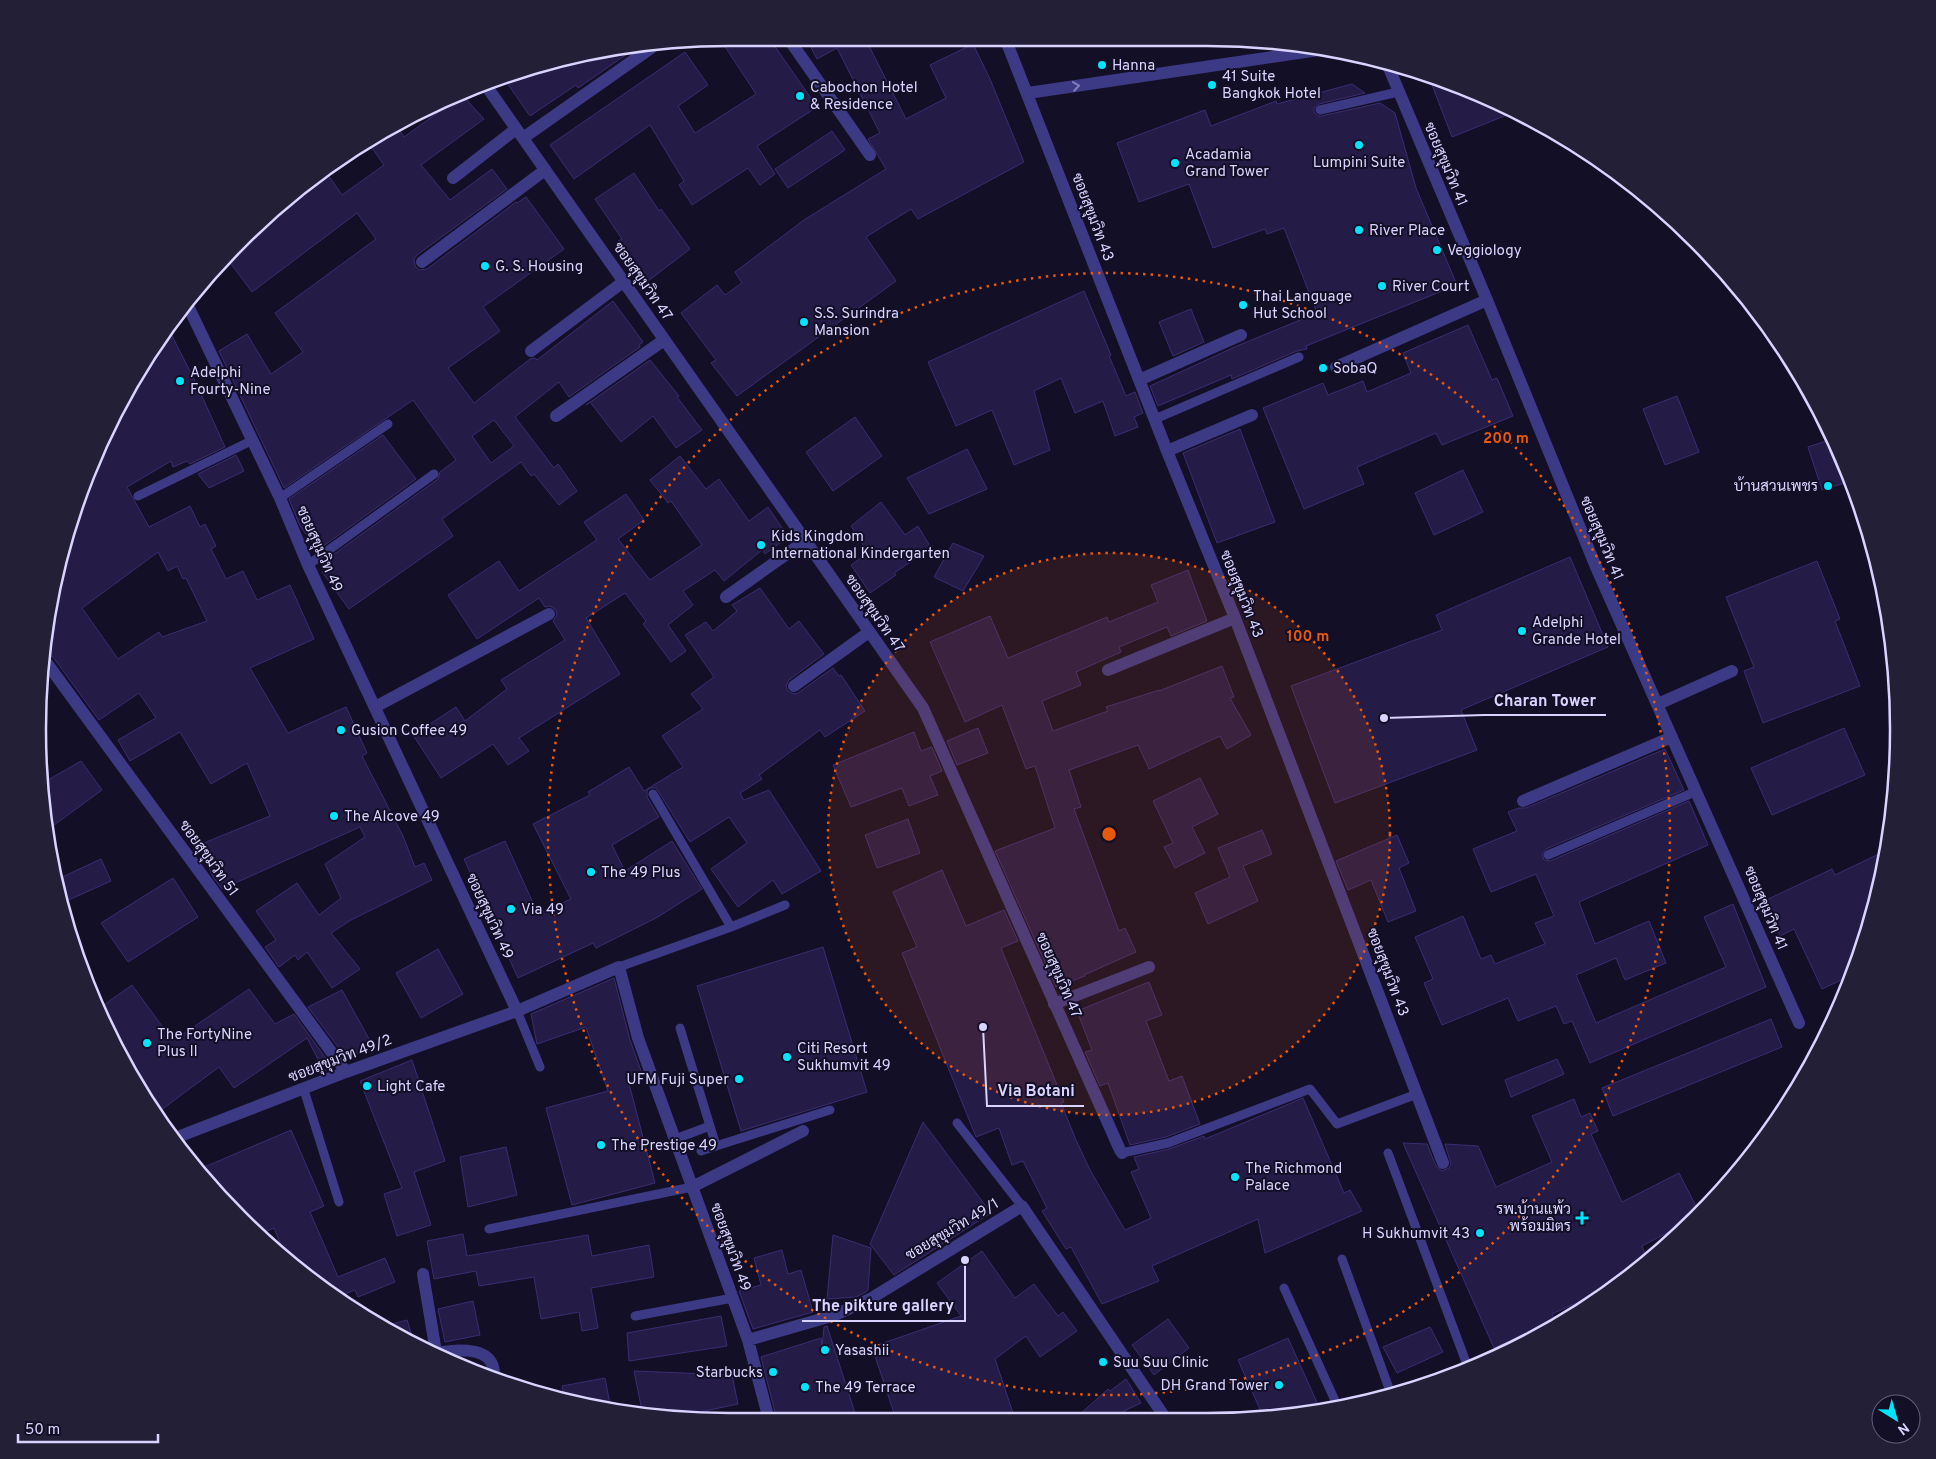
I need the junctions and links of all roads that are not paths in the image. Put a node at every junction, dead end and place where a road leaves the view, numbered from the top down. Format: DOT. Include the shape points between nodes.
graph roads {
  1 [pos="794,46"];
  2 [pos="1008,46"];
  3 [pos="646,51"];
  4 [pos="1301,53"];
  5 [pos="1390,72"];
  6 [pos="489,90"];
  7 [pos="1398,92"];
  8 [pos="1028,93"];
  9 [pos="1320,110"];
  10 [pos="520,134"];
  11 [pos="870,155"];
  12 [pos="545,170"];
  13 [pos="453,178"];
  14 [pos="422,262"];
  15 [pos="623,282"];
  16 [pos="1487,300"];
  17 [pos="190,310"];
  18 [pos="1241,335"];
  19 [pos="664,340"];
  20 [pos="531,351"];
  21 [pos="1299,357"];
  22 [pos="1336,368"];
  23 [pos="1139,380"];
  24 [pos="1252,415"];
  25 [pos="556,416"];
  26 [pos="1155,419"];
  27 [pos="388,424"];
  28 [pos="252,440"];
  29 [pos="1167,451"];
  30 [pos="434,474"];
  31 [pos="138,496"];
  32 [pos="280,498"];
  33 [pos="805,541"];
  34 [pos="308,565"];
  35 [pos="726,598"];
  36 [pos="549,614"];
  37 [pos="1234,618"];
  38 [pos="869,632"];
  39 [pos="1108,670"];
  40 [pos="1732,670"];
  41 [pos="50,677"];
  42 [pos="794,686"];
  43 [pos="1658,704"];
  44 [pos="375,708"];
  45 [pos="1672,737"];
  46 [pos="1697,791"];
  47 [pos="653,794"];
  48 [pos="1523,802"];
  49 [pos="1548,855"];
  50 [pos="786,905"];
  51 [pos="731,927"];
  52 [pos="619,967"];
  53 [pos="1149,967"];
  54 [pos="1054,1004"];
  55 [pos="517,1011"];
  56 [pos="1799,1023"];
  57 [pos="680,1028"];
  58 [pos="540,1067"];
  59 [pos="346,1072"];
  60 [pos="304,1090"];
  61 [pos="1417,1094"];
  62 [pos="830,1110"];
  63 [pos="957,1123"];
  64 [pos="710,1126"];
  65 [pos="802,1131"];
  66 [pos="180,1136"];
  67 [pos="675,1139"];
  68 [pos="716,1146"];
  69 [pos="700,1151"];
  70 [pos="1122,1153"];
  71 [pos="1388,1153"];
  72 [pos="1443,1163"];
  73 [pos="692,1188"];
  74 [pos="339,1202"];
  75 [pos="1022,1206"];
  76 [pos="489,1229"];
  77 [pos="1342,1259"];
  78 [pos="422,1274"];
  79 [pos="1284,1288"];
  80 [pos="733,1298"];
  81 [pos="635,1316"];
  82 [pos="748,1340"];
  83 [pos="435,1346"];
  84 [pos="447,1351"];
  85 [pos="1466,1362"];
  86 [pos="494,1370"];
  87 [pos="1389,1387"];
  88 [pos="1335,1401"];
  89 [pos="767,1413"];
  90 [pos="1162,1413"];
  1 -- 11 [label="street"];
  2 -- 8 [label="street, ซอยสุขุมวิท 43"];
  3 -- 10 [label="street"];
  8 -- 4 [label="street, one-way"];
  5 -- 7 [label="street, ซอยสุขุมวิท 41"];
  6 -- 10 [label="street, ซอยสุขุมวิท 47"];
  7 -- 9 [label="lane"];
  7 -- 16 [label="street, ซอยสุขุมวิท 41"];
  8 -- 23 [label="street, ซอยสุขุมวิท 43"];
  10 -- 12 [label="street, ซอยสุขุมวิท 47"];
  10 -- 13 [label="street"];
  12 -- 14 [label="street"];
  12 -- 15 [label="street, ซอยสุขุมวิท 47"];
  15 -- 19 [label="street, ซอยสุขุมวิท 47"];
  15 -- 20 [label="street"];
  16 -- 22 [label="street"];
  16 -- 43 [label="street, ซอยสุขุมวิท 41" via="1596,567"];
  17 -- 28 [label="street, ซอยสุขุมวิท 49"];
  18 -- 23 [label="street"];
  19 -- 25 [label="street"];
  19 -- 33 [label="street, ซอยสุขุมวิท 47"];
  21 -- 26 [label="lane"];
  23 -- 26 [label="street, ซอยสุขุมวิท 43"];
  24 -- 29 [label="street"];
  26 -- 29 [label="street, ซอยสุขุมวิท 43"];
  27 -- 32 [label="lane"];
  28 -- 31 [label="lane"];
  28 -- 32 [label="street, ซอยสุขุมวิท 49"];
  29 -- 37 [label="street, ซอยสุขุมวิท 43"];
  30 -- 34 [label="lane"];
  32 -- 34 [label="street, ซอยสุขุมวิท 49"];
  33 -- 35 [label="street"];
  33 -- 38 [label="street, ซอยสุขุมวิท 47"];
  34 -- 44 [label="street, ซอยสุขุมวิท 49"];
  36 -- 44 [label="street"];
  37 -- 39 [label="street"];
  37 -- 61 [label="street, ซอยสุขุมวิท 43"];
  38 -- 42 [label="street"];
  38 -- 54 [label="street, ซอยสุขุมวิท 47" via="922,708"];
  40 -- 43 [label="street"];
  41 -- 59 [label="street, ซอยสุขุมวิท 51"];
  43 -- 45 [label="street, ซอยสุขุมวิท 41"];
  44 -- 55 [label="street, ซอยสุขุมวิท 49"];
  45 -- 46 [label="street, ซอยสุขุมวิท 41"];
  45 -- 48 [label="street"];
  46 -- 49 [label="lane"];
  46 -- 56 [label="street, ซอยสุขุมวิท 41"];
  47 -- 51 [label="lane"];
  50 -- 51 [label="lane"];
  51 -- 52 [label="lane"];
  52 -- 55 [label="street"];
  52 -- 67 [label="street, ซอยสุขุมวิท 49" via="638,1038"];
  53 -- 54 [label="street"];
  54 -- 70 [label="street, ซอยสุขุมวิท 47"];
  55 -- 58 [label="lane"];
  55 -- 59 [label="street, ซอยสุขุมวิท 49/2"];
  57 -- 64 [label="lane"];
  59 -- 60 [label="street, ซอยสุขุมวิท 49/2"];
  60 -- 66 [label="street, ซอยสุขุมวิท 49/2"];
  60 -- 74 [label="lane"];
  61 -- 70 [label="lane" via="1337,1124 1310,1089 1168,1142"];
  61 -- 72 [label="street, ซอยสุขุมวิท 43"];
  62 -- 68 [label="lane"];
  63 -- 75 [label="lane"];
  64 -- 67 [label="lane"];
  64 -- 68 [label="lane"];
  65 -- 73 [label="street"];
  67 -- 73 [label="street, ซอยสุขุมวิท 49"];
  68 -- 69 [label="lane"];
  71 -- 85 [label="lane"];
  73 -- 76 [label="lane"];
  73 -- 80 [label="street, ซอยสุขุมวิท 49"];
  75 -- 82 [label="street, ซอยสุขุมวิท 49/1" via="870,1298 835,1315"];
  75 -- 90 [label="street, ซอยสุขุมวิท 49/1"];
  77 -- 87 [label="lane"];
  78 -- 83 [label="street"];
  79 -- 88 [label="lane"];
  80 -- 81 [label="lane"];
  80 -- 82 [label="street, ซอยสุขุมวิท 49"];
  82 -- 89 [label="street, ซอยสุขุมวิท 49"];
  84 -- 86 [label="street" via="484,1356 493,1364"];
}
